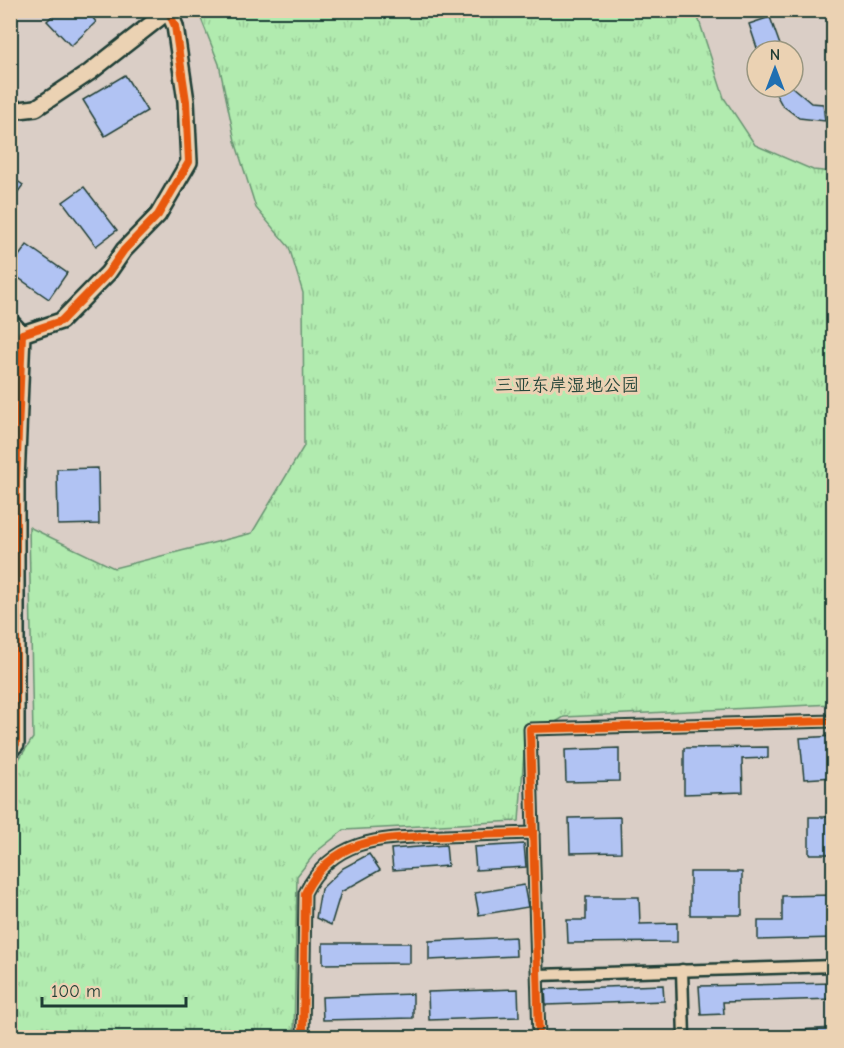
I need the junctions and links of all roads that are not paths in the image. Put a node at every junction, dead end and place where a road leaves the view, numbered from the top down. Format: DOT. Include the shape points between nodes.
graph roads {
  1 [pos="168,11"];
  2 [pos="10,111"];
  3 [pos="10,321"];
  4 [pos="22,334"];
  5 [pos="834,721"];
  6 [pos="10,750"];
  7 [pos="533,833"];
  8 [pos="834,966"];
  9 [pos="682,970"];
  10 [pos="538,975"];
  11 [pos="303,1038"];
  12 [pos="539,1038"];
  13 [pos="684,1038"];
  1 -- 2 [label="street" via="36,108"];
  1 -- 4 [label="street" via="175,26 186,101 189,162 158,215 108,273 61,321"];
  3 -- 4 [label="street"];
  4 -- 6 [label="street" via="16,481 16,744"];
  5 -- 7 [label="street" via="530,729"];
  7 -- 10 [label="street"];
  7 -- 11 [label="street" via="384,838 338,854 313,876 305,893"];
  8 -- 9 [label="street"];
  9 -- 10 [label="street"];
  9 -- 13 [label="street"];
  10 -- 12 [label="street"];
}
